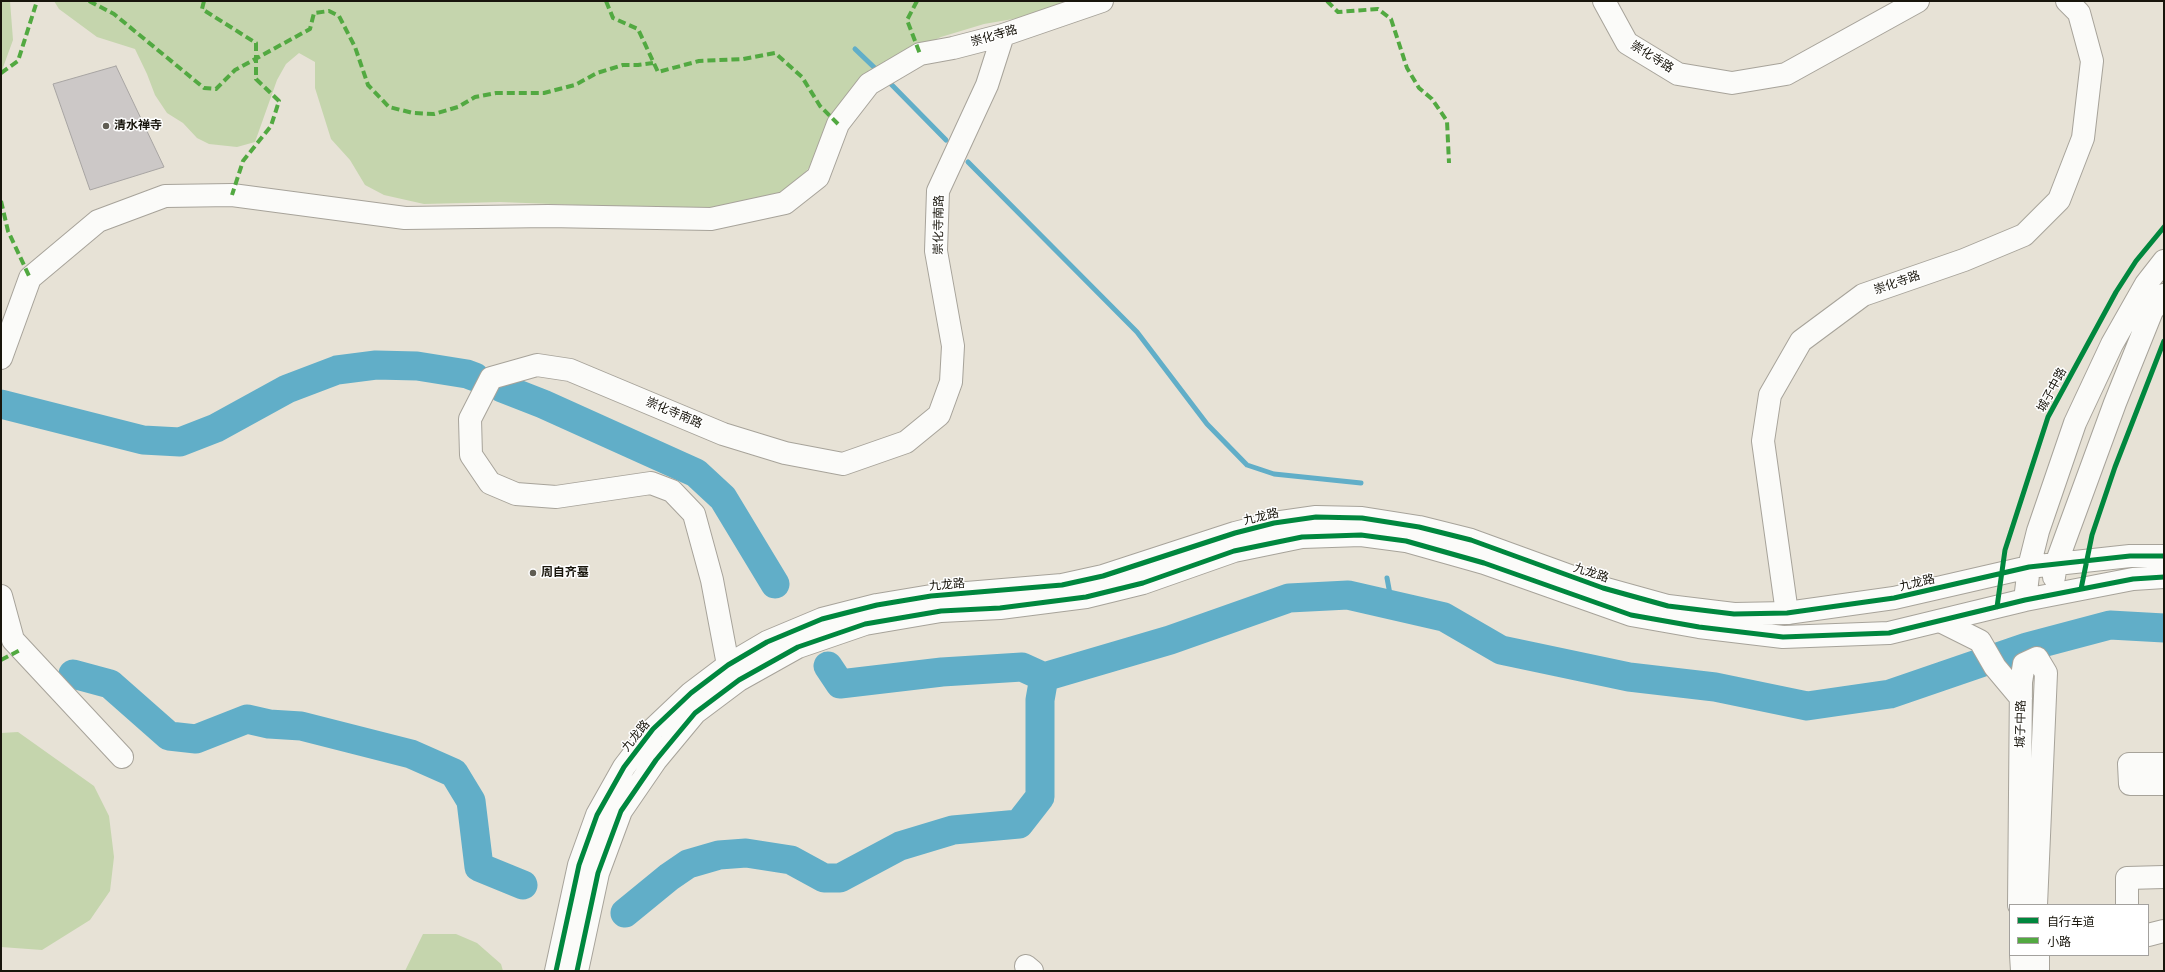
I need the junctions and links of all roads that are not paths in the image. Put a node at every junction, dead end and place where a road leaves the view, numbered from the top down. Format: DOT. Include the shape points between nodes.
graph roads {
  1 [pos="1102,1"];
  2 [pos="1604,1"];
  3 [pos="1918,1"];
  4 [pos="2067,1"];
  5 [pos="1002,34"];
  6 [pos="2164,260"];
  7 [pos="30,278"];
  8 [pos="2164,295"];
  9 [pos="1,310"];
  10 [pos="1,358"];
  11 [pos="2164,556"];
  12 [pos="2056,564"];
  13 [pos="2029,567"];
  14 [pos="2164,577"];
  15 [pos="1,596"];
  16 [pos="2050,596"];
  17 [pos="2025,600"];
  18 [pos="1787,613"];
  19 [pos="1940,621"];
  20 [pos="728,665"];
  21 [pos="2021,698"];
  22 [pos="122,757"];
  23 [pos="2164,764"];
  24 [pos="2164,784"];
  25 [pos="2164,877"];
  26 [pos="2019,904"];
  27 [pos="2036,904"];
  28 [pos="2127,904"];
  29 [pos="2164,931"];
  30 [pos="2149,935"];
  31 [pos="2021,956"];
  32 [pos="2038,956"];
  33 [pos="556,971"];
  34 [pos="577,971"];
  35 [pos="2022,971"];
  36 [pos="2038,971"];
  1 -- 5 [label="street, 崇化寺路"];
  2 -- 3 [label="street, 崇化寺路" via="1627,43 1678,74 1732,83 1786,74"];
  4 -- 18 [label="street, 崇化寺路" via="2079,14 2092,61 2083,138 2059,200 2024,235 1964,260 1863,295 1801,341 1770,395 1763,441"];
  5 -- 7 [label="street, 崇化寺路" via="920,54 869,84 838,124 818,177 785,203 711,219 548,216 405,218 232,195 164,196 98,221"];
  5 -- 20 [label="street, 崇化寺南路" via="987,85 938,191 936,251 953,346 951,382 939,415 906,442 843,464 785,453 723,434 570,370 537,365 491,378 470,418 471,455 490,483 516,494 556,497 651,483 672,491 694,514 712,580"];
  6 -- 13 [label="street" via="2146,284 2112,344 2074,423 2038,531"];
  7 -- 9 [label="street, 崇化寺路"];
  7 -- 10 [label="street"];
  8 -- 12 [label="street" via="2152,311 2115,403"];
  11 -- 12 [label="street, 九龙路" via="2130,556"];
  12 -- 13 [label="street, 九龙路"];
  12 -- 16 [label="street"];
  13 -- 17 [label="street"];
  13 -- 18 [label="street, 九龙路" via="1894,598"];
  14 -- 16 [label="street" via="2133,579"];
  15 -- 22 [label="street" via="13,640"];
  16 -- 17 [label="street"];
  17 -- 19 [label="street"];
  18 -- 20 [label="street, 九龙路" via="1734,614 1668,606 1603,588 1470,540 1419,526 1362,518 1316,517 1274,523 1235,533 1103,576 1062,585 931,596 877,605 822,619 767,642"];
  19 -- 21 [label="street" via="1980,641 1995,667"];
  19 -- 34 [label="street" via="1889,633 1783,637 1698,627 1631,615 1484,563 1406,541 1361,535 1302,537 1234,551 1143,583 1086,597 1000,608 941,611 865,624 798,648 739,680 695,713 620,811 598,873"];
  20 -- 33 [label="street, 九龙路" via="691,693 654,728 624,767 597,815 579,865"];
  21 -- 26 [label="street, 城子中路"];
  21 -- 27 [label="street, 城子中路" via="2024,664 2037,658 2046,673"];
  23 -- 24 [label="street" via="2129,764 2130,784"];
  25 -- 28 [label="street" via="2126,878"];
  29 -- 30 [label="street"];
  31 -- 35 [label="street"];
  32 -- 36 [label="street"];
}
